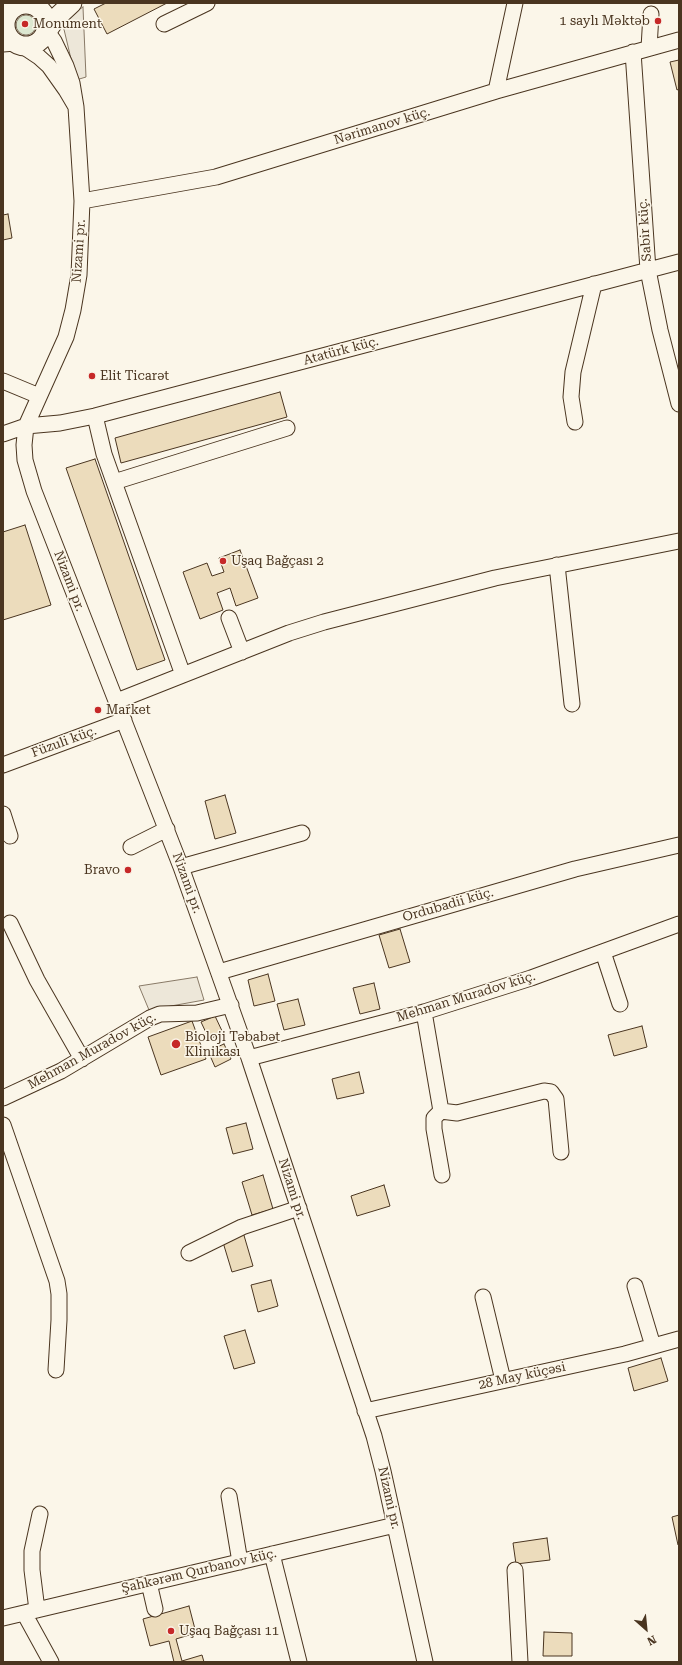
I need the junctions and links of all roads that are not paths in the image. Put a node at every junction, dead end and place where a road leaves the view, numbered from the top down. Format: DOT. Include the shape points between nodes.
graph roads {
  1 [pos="72,3"];
  2 [pos="207,3"];
  3 [pos="515,3"];
  4 [pos="35,4"];
  5 [pos="651,14"];
  6 [pos="4,20"];
  7 [pos="164,24"];
  8 [pos="47,31"];
  9 [pos="679,40"];
  10 [pos="13,44"];
  11 [pos="649,48"];
  12 [pos="633,52"];
  13 [pos="496,91"];
  14 [pos="76,107"];
  15 [pos="82,202"];
  16 [pos="679,262"];
  17 [pos="648,270"];
  18 [pos="594,284"];
  19 [pos="3,381"];
  20 [pos="39,396"];
  21 [pos="679,404"];
  22 [pos="95,416"];
  23 [pos="575,422"];
  24 [pos="26,426"];
  25 [pos="287,428"];
  26 [pos="3,434"];
  27 [pos="114,482"];
  28 [pos="679,541"];
  29 [pos="557,565"];
  30 [pos="229,618"];
  31 [pos="242,652"];
  32 [pos="183,675"];
  33 [pos="117,701"];
  34 [pos="572,704"];
  35 [pos="124,720"];
  36 [pos="6,759"];
  37 [pos="3,814"];
  38 [pos="167,829"];
  39 [pos="302,833"];
  40 [pos="10,836"];
  41 [pos="679,845"];
  42 [pos="131,847"];
  43 [pos="181,867"];
  44 [pos="10,923"];
  45 [pos="679,924"];
  46 [pos="602,952"];
  47 [pos="219,972"];
  48 [pos="620,1004"];
  49 [pos="230,1005"];
  50 [pos="424,1012"];
  51 [pos="249,1058"];
  52 [pos="82,1059"];
  53 [pos="3,1098"];
  54 [pos="441,1111"];
  55 [pos="3,1125"];
  56 [pos="561,1152"];
  57 [pos="442,1175"];
  58 [pos="299,1208"];
  59 [pos="189,1253"];
  60 [pos="635,1286"];
  61 [pos="483,1297"];
  62 [pos="679,1339"];
  63 [pos="653,1346"];
  64 [pos="56,1370"];
  65 [pos="503,1380"];
  66 [pos="365,1411"];
  67 [pos="229,1496"];
  68 [pos="40,1514"];
  69 [pos="395,1525"];
  70 [pos="272,1554"];
  71 [pos="240,1562"];
  72 [pos="514,1570"];
  73 [pos="149,1583"];
  74 [pos="155,1609"];
  75 [pos="30,1611"];
  76 [pos="3,1618"];
  77 [pos="51,1662"];
  78 [pos="299,1662"];
  79 [pos="425,1662"];
  80 [pos="520,1662"];
  1 -- 8 [label="main road" via="56,17"];
  2 -- 7 [label="street"];
  3 -- 13 [label="street"];
  4 -- 6 [label="main road" via="19,5"];
  4 -- 8 [label="main road" via="46,16"];
  5 -- 11 [label="street"];
  6 -- 10 [label="main road" via="7,34"];
  8 -- 10 [label="main road" via="40,42 34,45"];
  8 -- 14 [label="street, Nizami pr." via="66,66"];
  9 -- 11 [label="street, Nərimanov küç."];
  10 -- 14 [label="street" via="39,57 49,66"];
  11 -- 12 [label="street, Nərimanov küç."];
  12 -- 13 [label="street, Nərimanov küç."];
  12 -- 17 [label="street, Sabir küç."];
  13 -- 15 [label="street, Nərimanov küç." via="216,177"];
  14 -- 15 [label="street, Nizami pr."];
  15 -- 20 [label="street, Nizami pr." via="79,275 73,310 66,337"];
  16 -- 17 [label="street, Atatürk küç."];
  17 -- 18 [label="street, Atatürk küç."];
  17 -- 21 [label="street, Sabir küç."];
  18 -- 22 [label="street, Atatürk küç."];
  18 -- 23 [label="street" via="572,372 571,397"];
  19 -- 20 [label="street"];
  20 -- 24 [label="street, Nizami pr."];
  22 -- 24 [label="street, Atatürk küç."];
  22 -- 27 [label="street"];
  24 -- 26 [label="street, Atatürk küç."];
  24 -- 33 [label="street, Nizami pr." via="25,460 34,491"];
  25 -- 27 [label="street"];
  27 -- 32 [label="street"];
  28 -- 29 [label="street"];
  29 -- 31 [label="street" via="367,610 289,633"];
  29 -- 34 [label="street"];
  30 -- 31 [label="street"];
  31 -- 32 [label="street"];
  32 -- 33 [label="street"];
  33 -- 35 [label="street, Nizami pr."];
  35 -- 36 [label="street, Füzuli küç."];
  35 -- 38 [label="street, Nizami pr."];
  37 -- 40 [label="street"];
  38 -- 42 [label="street"];
  38 -- 43 [label="street, Nizami pr."];
  39 -- 43 [label="street"];
  41 -- 47 [label="street, Ordubadii küç." via="576,869"];
  43 -- 47 [label="street, Nizami pr."];
  44 -- 52 [label="street" via="37,980"];
  45 -- 46 [label="street, Mehman Muradov küç."];
  46 -- 48 [label="street"];
  46 -- 50 [label="street, Mehman Muradov küç."];
  47 -- 49 [label="street, Nizami pr."];
  49 -- 51 [label="street, Nizami pr."];
  49 -- 52 [label="street, Mehman Muradov küç." via="197,1013 160,1014"];
  50 -- 51 [label="street, Mehman Muradov küç."];
  50 -- 54 [label="street"];
  51 -- 58 [label="street, Nizami pr."];
  52 -- 53 [label="street, Mehman Muradov küç."];
  54 -- 56 [label="street" via="457,1113 544,1091 552,1092 556,1099"];
  54 -- 57 [label="street" via="434,1118 434,1129"];
  55 -- 64 [label="street" via="58,1281 60,1294"];
  58 -- 59 [label="street" via="242,1227"];
  58 -- 66 [label="street, Nizami pr."];
  60 -- 63 [label="street"];
  61 -- 65 [label="street"];
  62 -- 63 [label="street, 28 May küçəsi"];
  63 -- 65 [label="street, 28 May küçəsi"];
  65 -- 66 [label="street, 28 May küçəsi"];
  66 -- 69 [label="street, Nizami pr." via="383,1471"];
  67 -- 71 [label="street"];
  68 -- 75 [label="street" via="32,1551"];
  69 -- 70 [label="street, Şahkərəm Qurbanov küç."];
  69 -- 79 [label="street, Nizami pr."];
  70 -- 71 [label="street, Şahkərəm Qurbanov küç."];
  70 -- 78 [label="street"];
  71 -- 73 [label="street, Şahkərəm Qurbanov küç."];
  72 -- 80 [label="street"];
  73 -- 74 [label="street"];
  73 -- 75 [label="street, Şahkərəm Qurbanov küç."];
  75 -- 76 [label="street, Şahkərəm Qurbanov küç."];
  75 -- 77 [label="street"];
}
